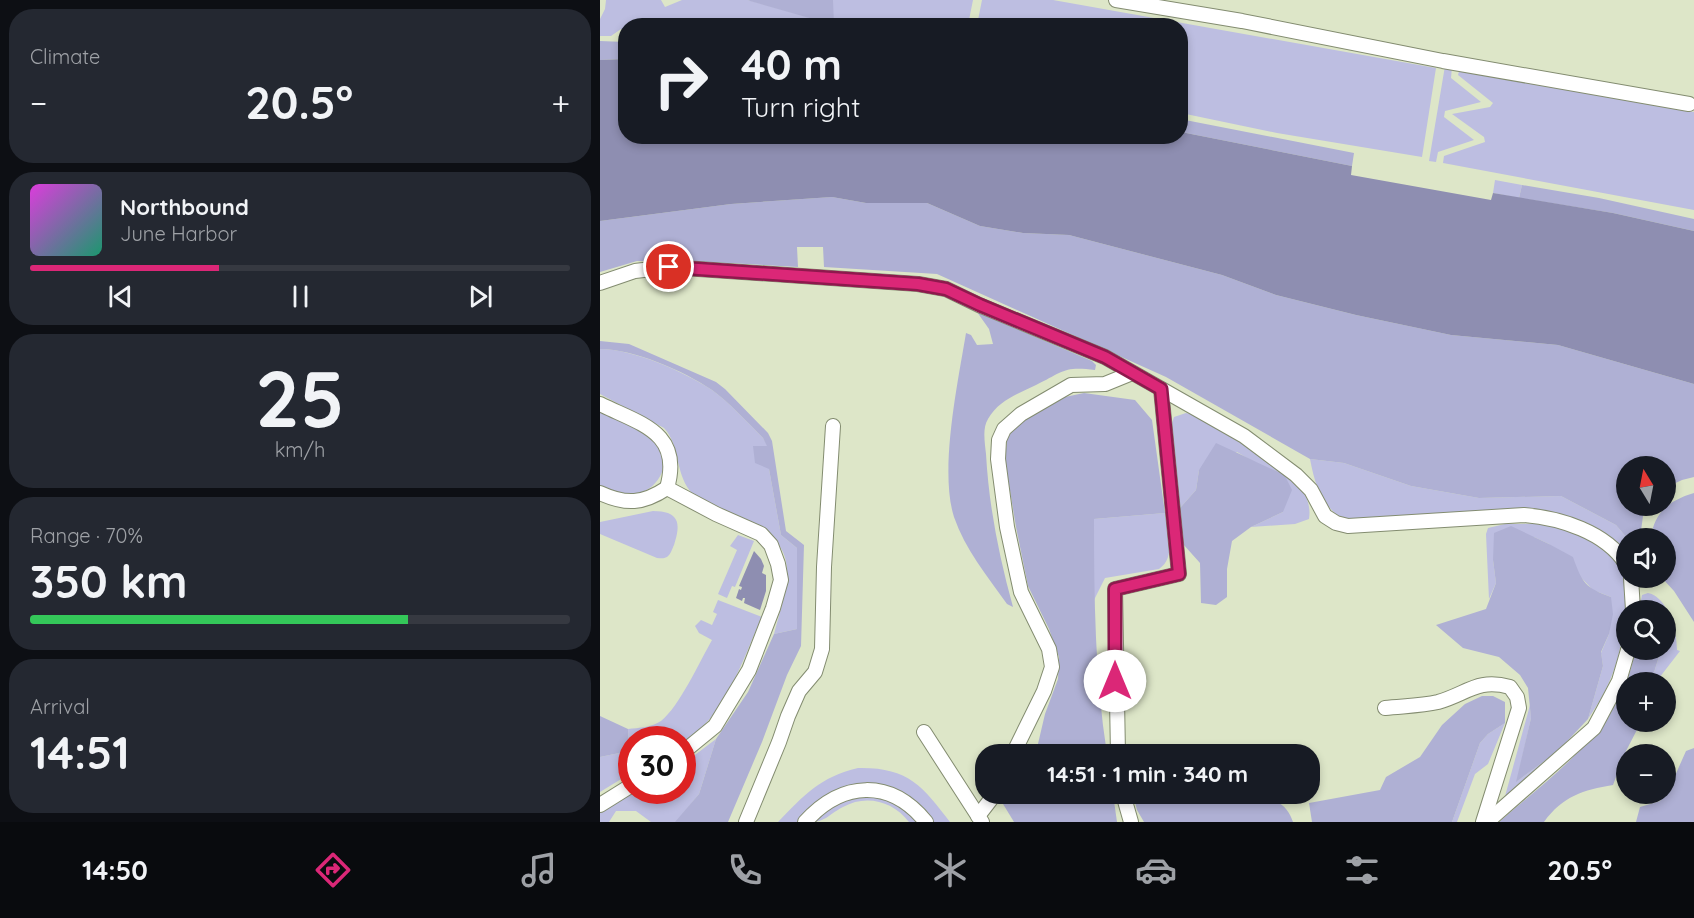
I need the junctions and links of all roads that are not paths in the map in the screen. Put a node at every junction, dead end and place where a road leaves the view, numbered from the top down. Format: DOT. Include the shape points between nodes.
graph roads {
  1 [pos="1116,0"];
  2 [pos="1689,104"];
  3 [pos="600,283"];
  4 [pos="1132,373"];
  5 [pos="1161,389"];
  6 [pos="600,404"];
  7 [pos="833,426"];
  8 [pos="667,488"];
  9 [pos="600,493"];
  10 [pos="1616,553"];
  11 [pos="1625,660"];
  12 [pos="1385,708"];
  13 [pos="924,732"];
  14 [pos="696,743"];
  15 [pos="1018,744"];
  16 [pos="1118,744"];
  17 [pos="618,794"];
  18 [pos="989,804"];
  19 [pos="1126,804"];
  20 [pos="600,805"];
  21 [pos="980,819"];
  22 [pos="746,822"];
  23 [pos="805,822"];
  24 [pos="926,822"];
  25 [pos="1131,822"];
  26 [pos="1485,822"];
  1 -- 2 [label="street"];
  3 -- 4 [label="street" via="669,267 918,284 946,289 1105,357"];
  4 -- 5 [label="street"];
  4 -- 15 [label="street" via="1105,384 1071,385 1021,414 1004,429 999,440 1007,527 1022,592 1049,649 1052,668"];
  5 -- 10 [label="street" via="1244,435 1296,475 1311,490 1325,516 1336,524 1544,517 1576,526"];
  5 -- 16 [label="street" via="1179,574 1115,589"];
  6 -- 8 [label="street" via="656,432 663,440 670,467"];
  7 -- 22 [label="street" via="822,649 815,672 799,691 788,716"];
  8 -- 9 [label="street" via="639,502"];
  8 -- 14 [label="street" via="761,534 771,545 781,580 749,670 715,726"];
  11 -- 26 [label="street" via="1619,681 1594,728"];
  12 -- 26 [label="street" via="1438,702 1478,685 1510,687 1519,708"];
  13 -- 21 [label="street"];
  17 -- 20 [label="street"];
  18 -- 21 [label="street"];
  19 -- 25 [label="street"];
  23 -- 24 [label="street" via="828,801 864,788 895,795"];
}
